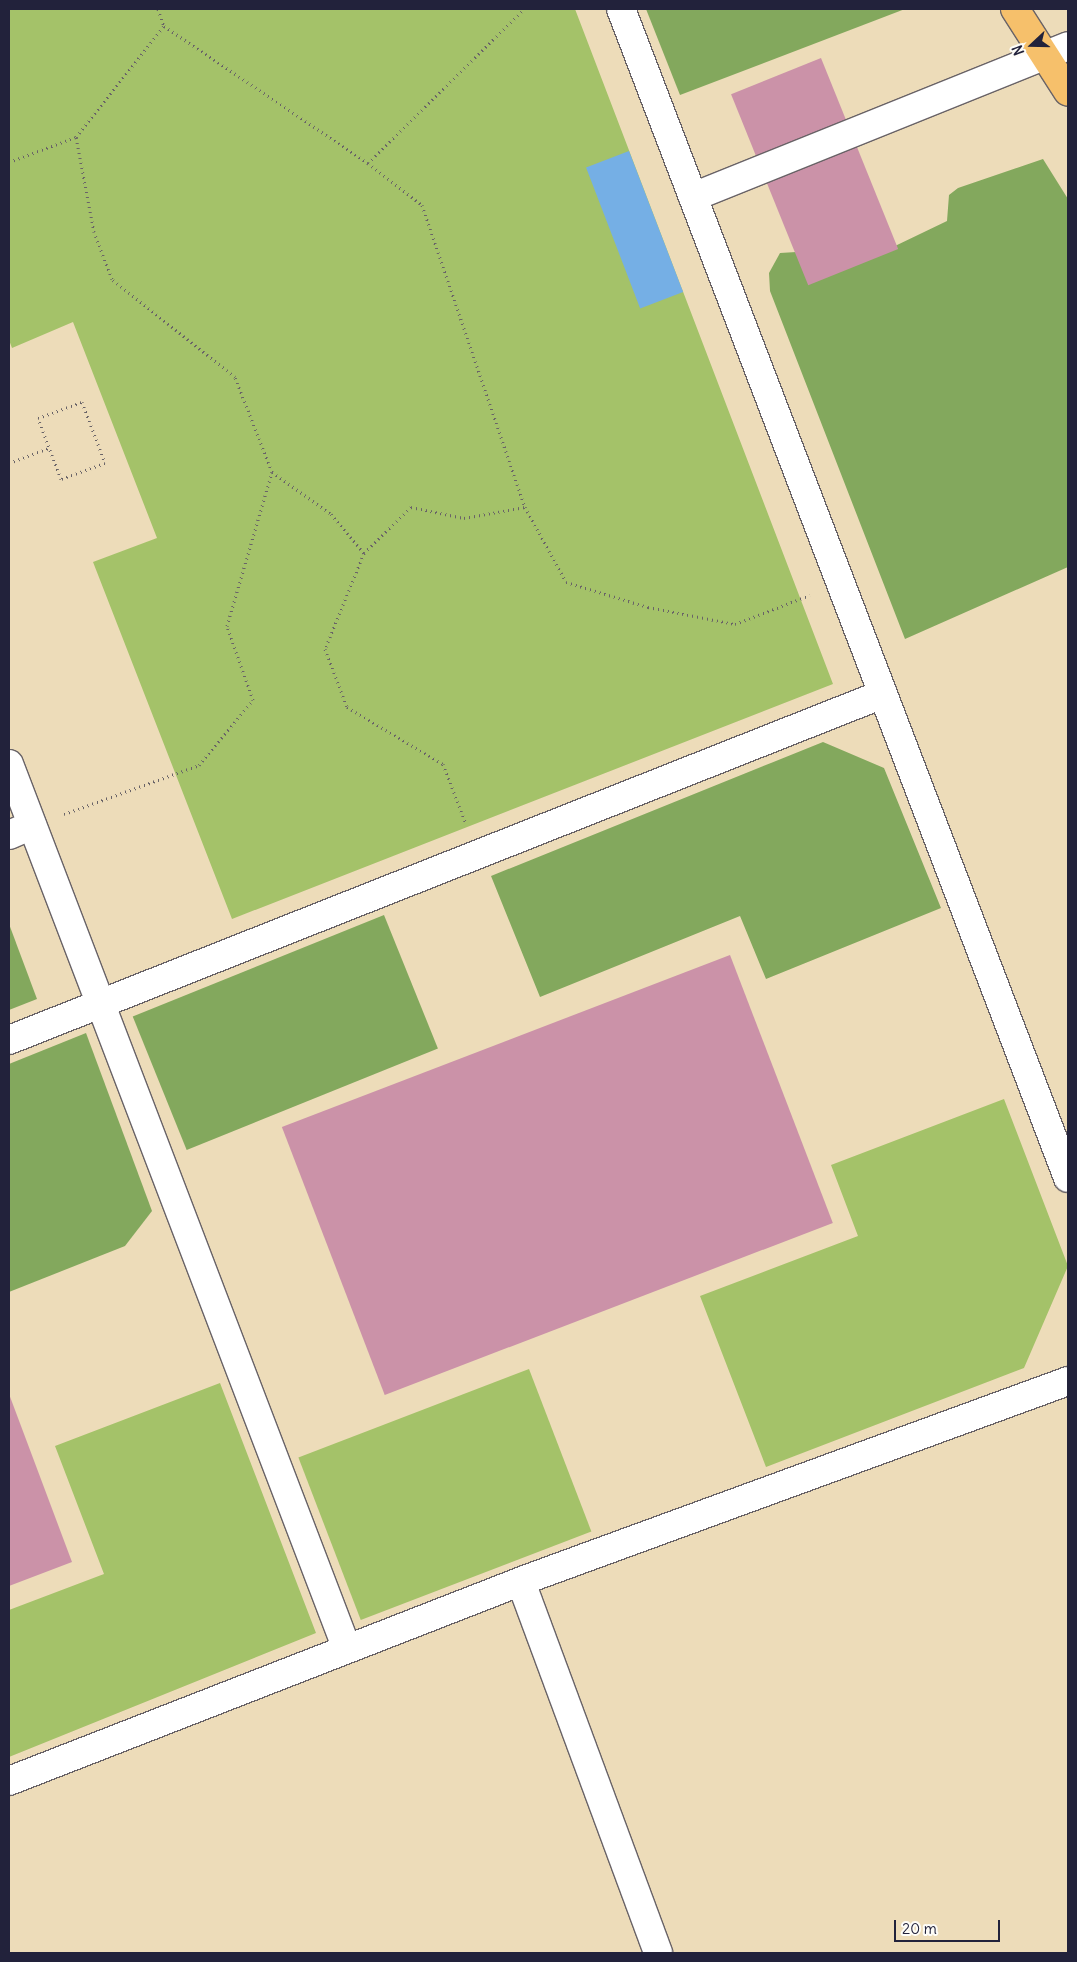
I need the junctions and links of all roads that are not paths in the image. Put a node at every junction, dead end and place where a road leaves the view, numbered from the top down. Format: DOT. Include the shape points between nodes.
graph roads {
  1 [pos="621,9"];
  2 [pos="1015,9"];
  3 [pos="1057,51"];
  4 [pos="1068,92"];
  5 [pos="693,197"];
  6 [pos="883,694"];
  7 [pos="9,764"];
  8 [pos="21,830"];
  9 [pos="101,1004"];
  10 [pos="9,1040"];
  11 [pos="1068,1178"];
  12 [pos="1068,1381"];
  13 [pos="521,1582"];
  14 [pos="347,1649"];
  15 [pos="9,1781"];
  16 [pos="658,1953"];
  1 -- 5 [label="street"];
  2 -- 3 [label="main road"];
  3 -- 4 [label="main road"];
  3 -- 5 [label="street"];
  5 -- 6 [label="street"];
  6 -- 9 [label="street"];
  6 -- 11 [label="street"];
  7 -- 8 [label="street"];
  8 -- 9 [label="street"];
  9 -- 10 [label="street"];
  9 -- 14 [label="street"];
  12 -- 13 [label="street"];
  13 -- 14 [label="street"];
  13 -- 16 [label="street"];
  14 -- 15 [label="street"];
}
